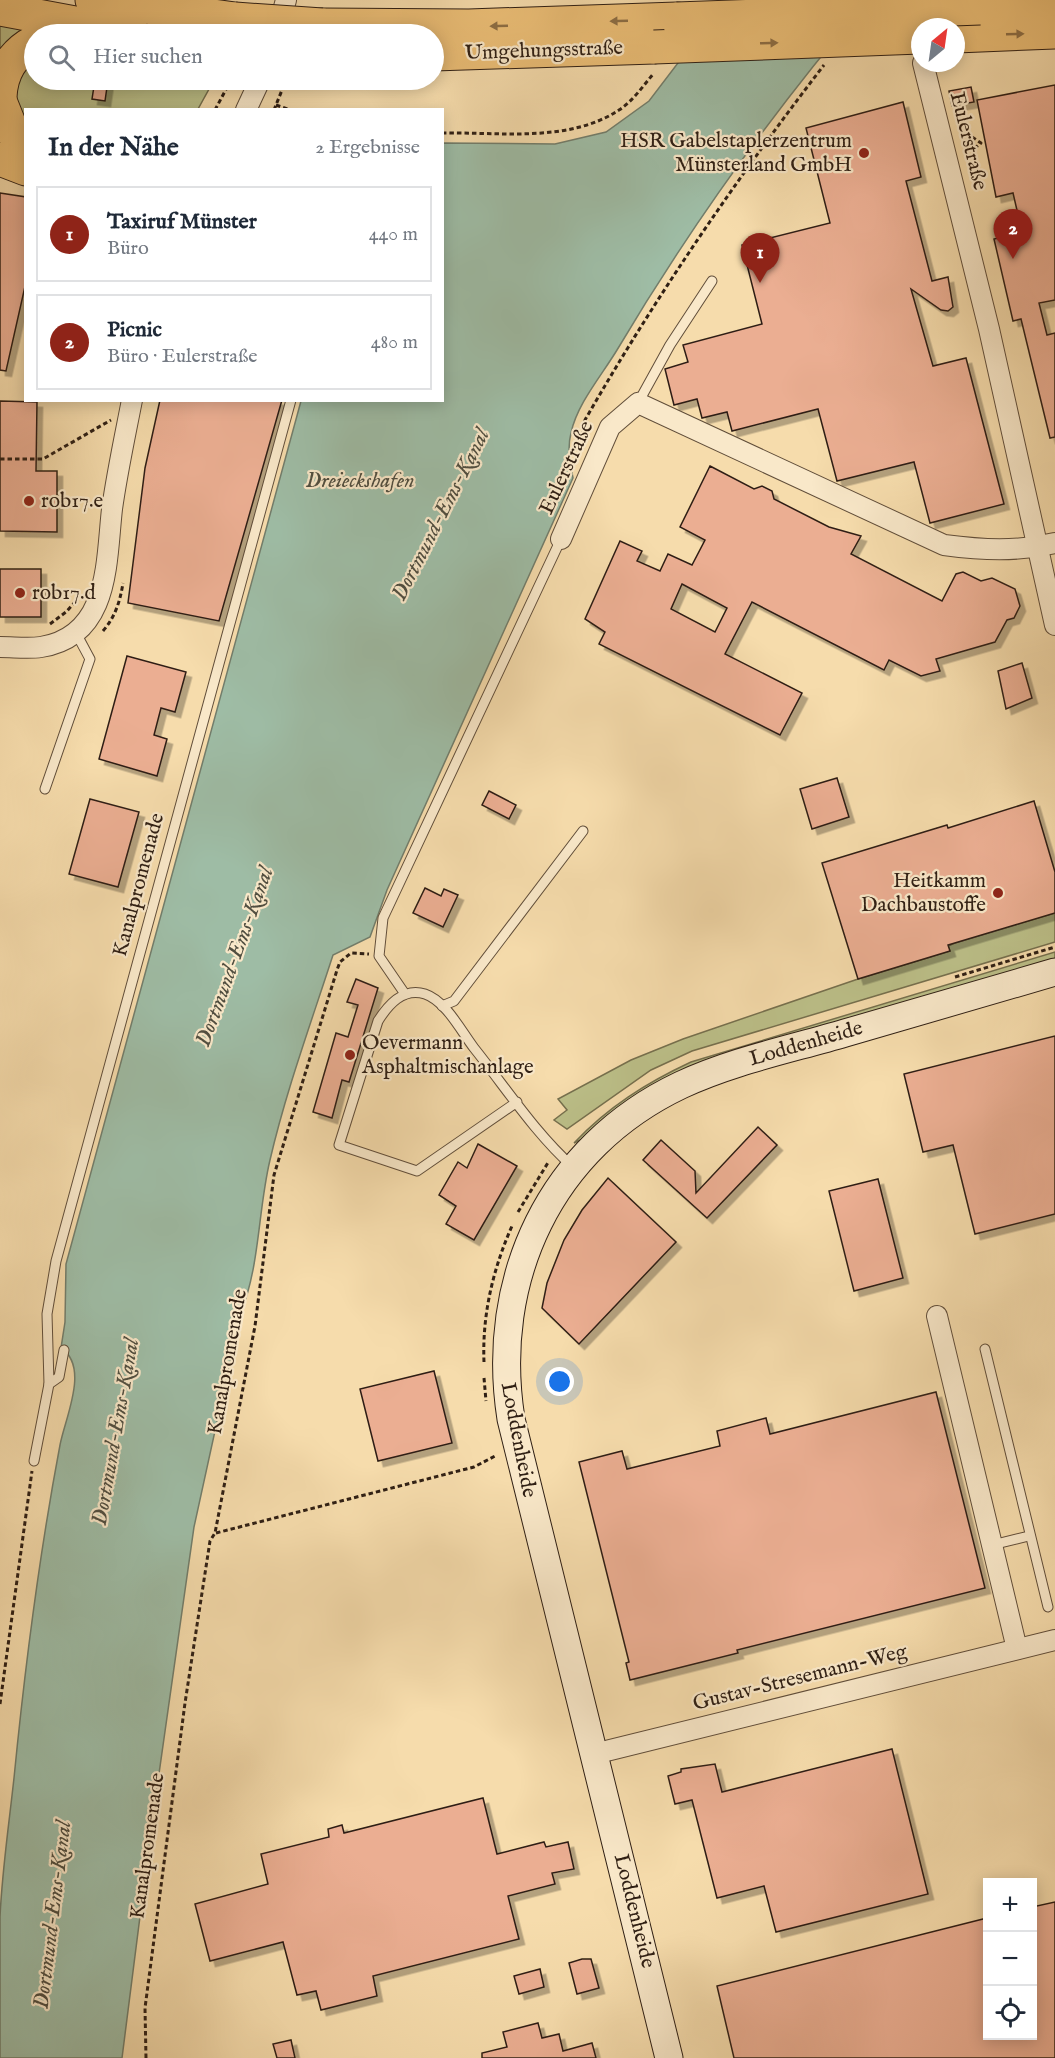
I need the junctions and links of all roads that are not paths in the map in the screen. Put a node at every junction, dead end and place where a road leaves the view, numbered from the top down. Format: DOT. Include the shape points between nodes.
graph roads {
  1 [pos="92,0"];
  2 [pos="177,0"];
  3 [pos="286,0"];
  4 [pos="1055,5"];
  5 [pos="0,9"];
  6 [pos="235,19"];
  7 [pos="66,24"];
  8 [pos="279,24"];
  9 [pos="308,24"];
  10 [pos="444,26"];
  11 [pos="970,26"];
  12 [pos="1055,32"];
  13 [pos="911,38"];
  14 [pos="24,48"];
  15 [pos="444,54"];
  16 [pos="925,72"];
  17 [pos="255,90"];
  18 [pos="0,99"];
  19 [pos="247,108"];
  20 [pos="24,141"];
  21 [pos="0,159"];
  22 [pos="24,168"];
  23 [pos="712,281"];
  24 [pos="132,402"];
  25 [pos="290,402"];
  26 [pos="638,403"];
  27 [pos="561,539"];
  28 [pos="1046,545"];
  29 [pos="1055,625"];
  30 [pos="75,632"];
  31 [pos="0,647"];
  32 [pos="45,789"];
  33 [pos="583,831"];
  34 [pos="1055,972"];
  35 [pos="405,994"];
  36 [pos="442,1006"];
  37 [pos="517,1102"];
  38 [pos="565,1159"];
  39 [pos="937,1316"];
  40 [pos="986,1349"];
  41 [pos="64,1350"];
  42 [pos="49,1383"];
  43 [pos="34,1461"];
  44 [pos="1029,1536"];
  45 [pos="992,1545"];
  46 [pos="1048,1607"];
  47 [pos="1055,1640"];
  48 [pos="1017,1649"];
  49 [pos="594,1754"];
  50 [pos="669,2058"];
  1 -- 6 [label="highway, Umgehungsstraße"];
  2 -- 6 [label="highway"];
  3 -- 8 [label="street"];
  4 -- 11 [label="highway"];
  5 -- 7 [label="highway"];
  9 -- 6 [label="highway, Umgehungsstraße, one-way, bridge"];
  11 -- 10 [label="highway, Umgehungsstraße, one-way, bridge" via="812,14"];
  11 -- 12 [label="highway, one-way"];
  15 -- 13 [label="highway, Umgehungsstraße, one-way, bridge"];
  14 -- 18 [label="highway" via="10,63"];
  16 -- 28 [label="street, Eulerstraße"];
  17 -- 19 [label="street"];
  18 -- 20 [label="highway" via="12,131"];
  21 -- 22 [label="highway"];
  23 -- 26 [label="lane"];
  24 -- 30 [label="street" via="112,505 102,592 92,613"];
  25 -- 42 [label="lane, Kanalpromenade" via="56,1261 47,1314"];
  26 -- 27 [label="street, Eulerstraße" via="610,427"];
  26 -- 28 [label="street" via="944,545 989,551"];
  27 -- 35 [label="lane, Eulerstraße" via="383,918 379,956"];
  28 -- 29 [label="street, Eulerstraße"];
  30 -- 31 [label="street" via="42,646"];
  30 -- 32 [label="lane" via="90,659"];
  33 -- 36 [label="lane" via="454,1000"];
  34 -- 38 [label="street, Loddenheide" via="683,1084"];
  35 -- 36 [label="lane" via="425,994"];
  35 -- 37 [label="lane" via="388,1004 378,1021 339,1145 417,1171"];
  36 -- 37 [label="lane"];
  37 -- 38 [label="lane"];
  38 -- 49 [label="street, Loddenheide" via="517,1274 506,1329 505,1385 518,1453"];
  39 -- 45 [label="street"];
  40 -- 44 [label="lane"];
  41 -- 42 [label="lane, Kanalpromenade" via="59,1377"];
  42 -- 43 [label="lane, Kanalpromenade"];
  44 -- 45 [label="lane"];
  44 -- 46 [label="lane"];
  45 -- 48 [label="street"];
  47 -- 48 [label="street, Gustav-Stresemann-Weg"];
  48 -- 49 [label="street, Gustav-Stresemann-Weg"];
  49 -- 50 [label="street, Loddenheide"];
}
